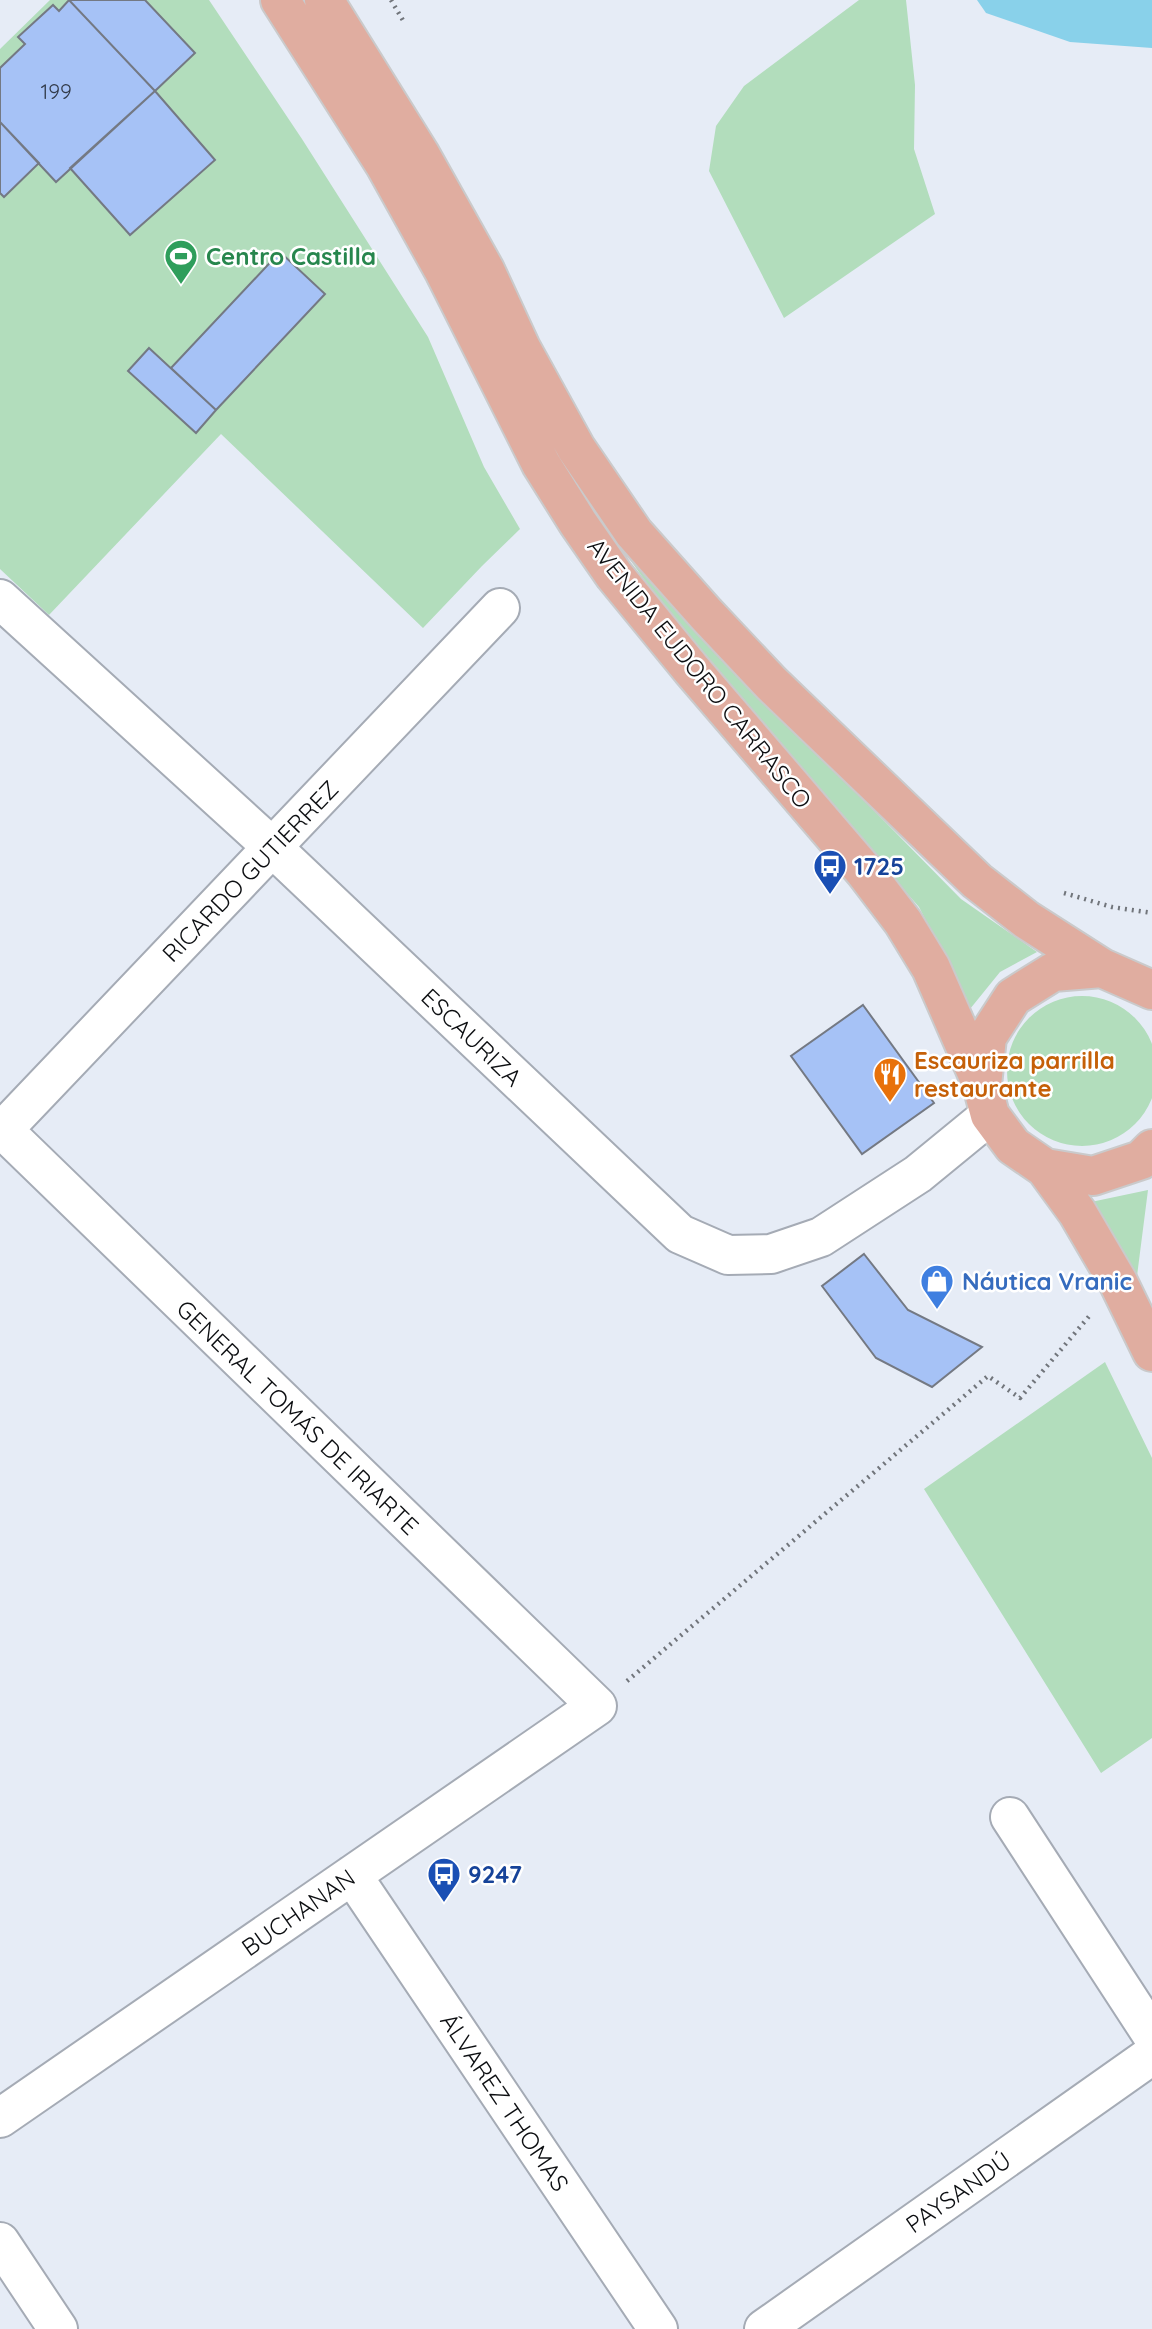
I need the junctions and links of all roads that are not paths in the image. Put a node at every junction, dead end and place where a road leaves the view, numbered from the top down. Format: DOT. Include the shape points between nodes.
graph roads {
  1 [pos="280,0"];
  2 [pos="324,0"];
  3 [pos="0,599"];
  4 [pos="500,608"];
  5 [pos="272,847"];
  6 [pos="1152,967"];
  7 [pos="1102,968"];
  8 [pos="1152,990"];
  9 [pos="986,1100"];
  10 [pos="1,1130"];
  11 [pos="1152,1149"];
  12 [pos="1045,1168"];
  13 [pos="1152,1352"];
  14 [pos="597,1706"];
  15 [pos="1010,1817"];
  16 [pos="352,1875"];
  17 [pos="1152,2035"];
  18 [pos="1152,2055"];
  19 [pos="0,2118"];
  20 [pos="0,2242"];
  21 [pos="58,2329"];
  22 [pos="658,2329"];
  23 [pos="764,2329"];
  1 -- 9 [label="main road, AVENIDA EUDORO CARRASCO" via="385,165 541,464 578,523 682,659 903,922 931,968"];
  2 -- 7 [label="main road, AVENIDA EUDORO CARRASCO" via="420,154 576,448 634,533 771,683 977,881"];
  3 -- 5 [label="street, ESCAURIZA"];
  4 -- 5 [label="street, RICARDO GUTIERREZ"];
  5 -- 9 [label="street, ESCAURIZA" via="680,1234 728,1255 771,1254 821,1237 918,1174"];
  5 -- 10 [label="street, RICARDO GUTIERREZ"];
  6 -- 7 [label="street"];
  7 -- 8 [label="main road, AVENIDA EUDORO CARRASCO"];
  7 -- 9 [label="main road" via="1054,972 1013,997 987,1037"];
  9 -- 12 [label="main road, AVENIDA EUDORO CARRASCO" via="1013,1146"];
  10 -- 14 [label="street, GENERAL TOMÁS DE IRIARTE"];
  11 -- 12 [label="main road" via="1141,1160 1093,1175"];
  12 -- 13 [label="main road" via="1118,1282"];
  14 -- 16 [label="street, BUCHANAN"];
  15 -- 17 [label="street"];
  16 -- 19 [label="street, BUCHANAN"];
  16 -- 22 [label="street, ÁLVAREZ THOMAS"];
  18 -- 23 [label="street, PAYSANDÚ"];
  20 -- 21 [label="street"];
}
